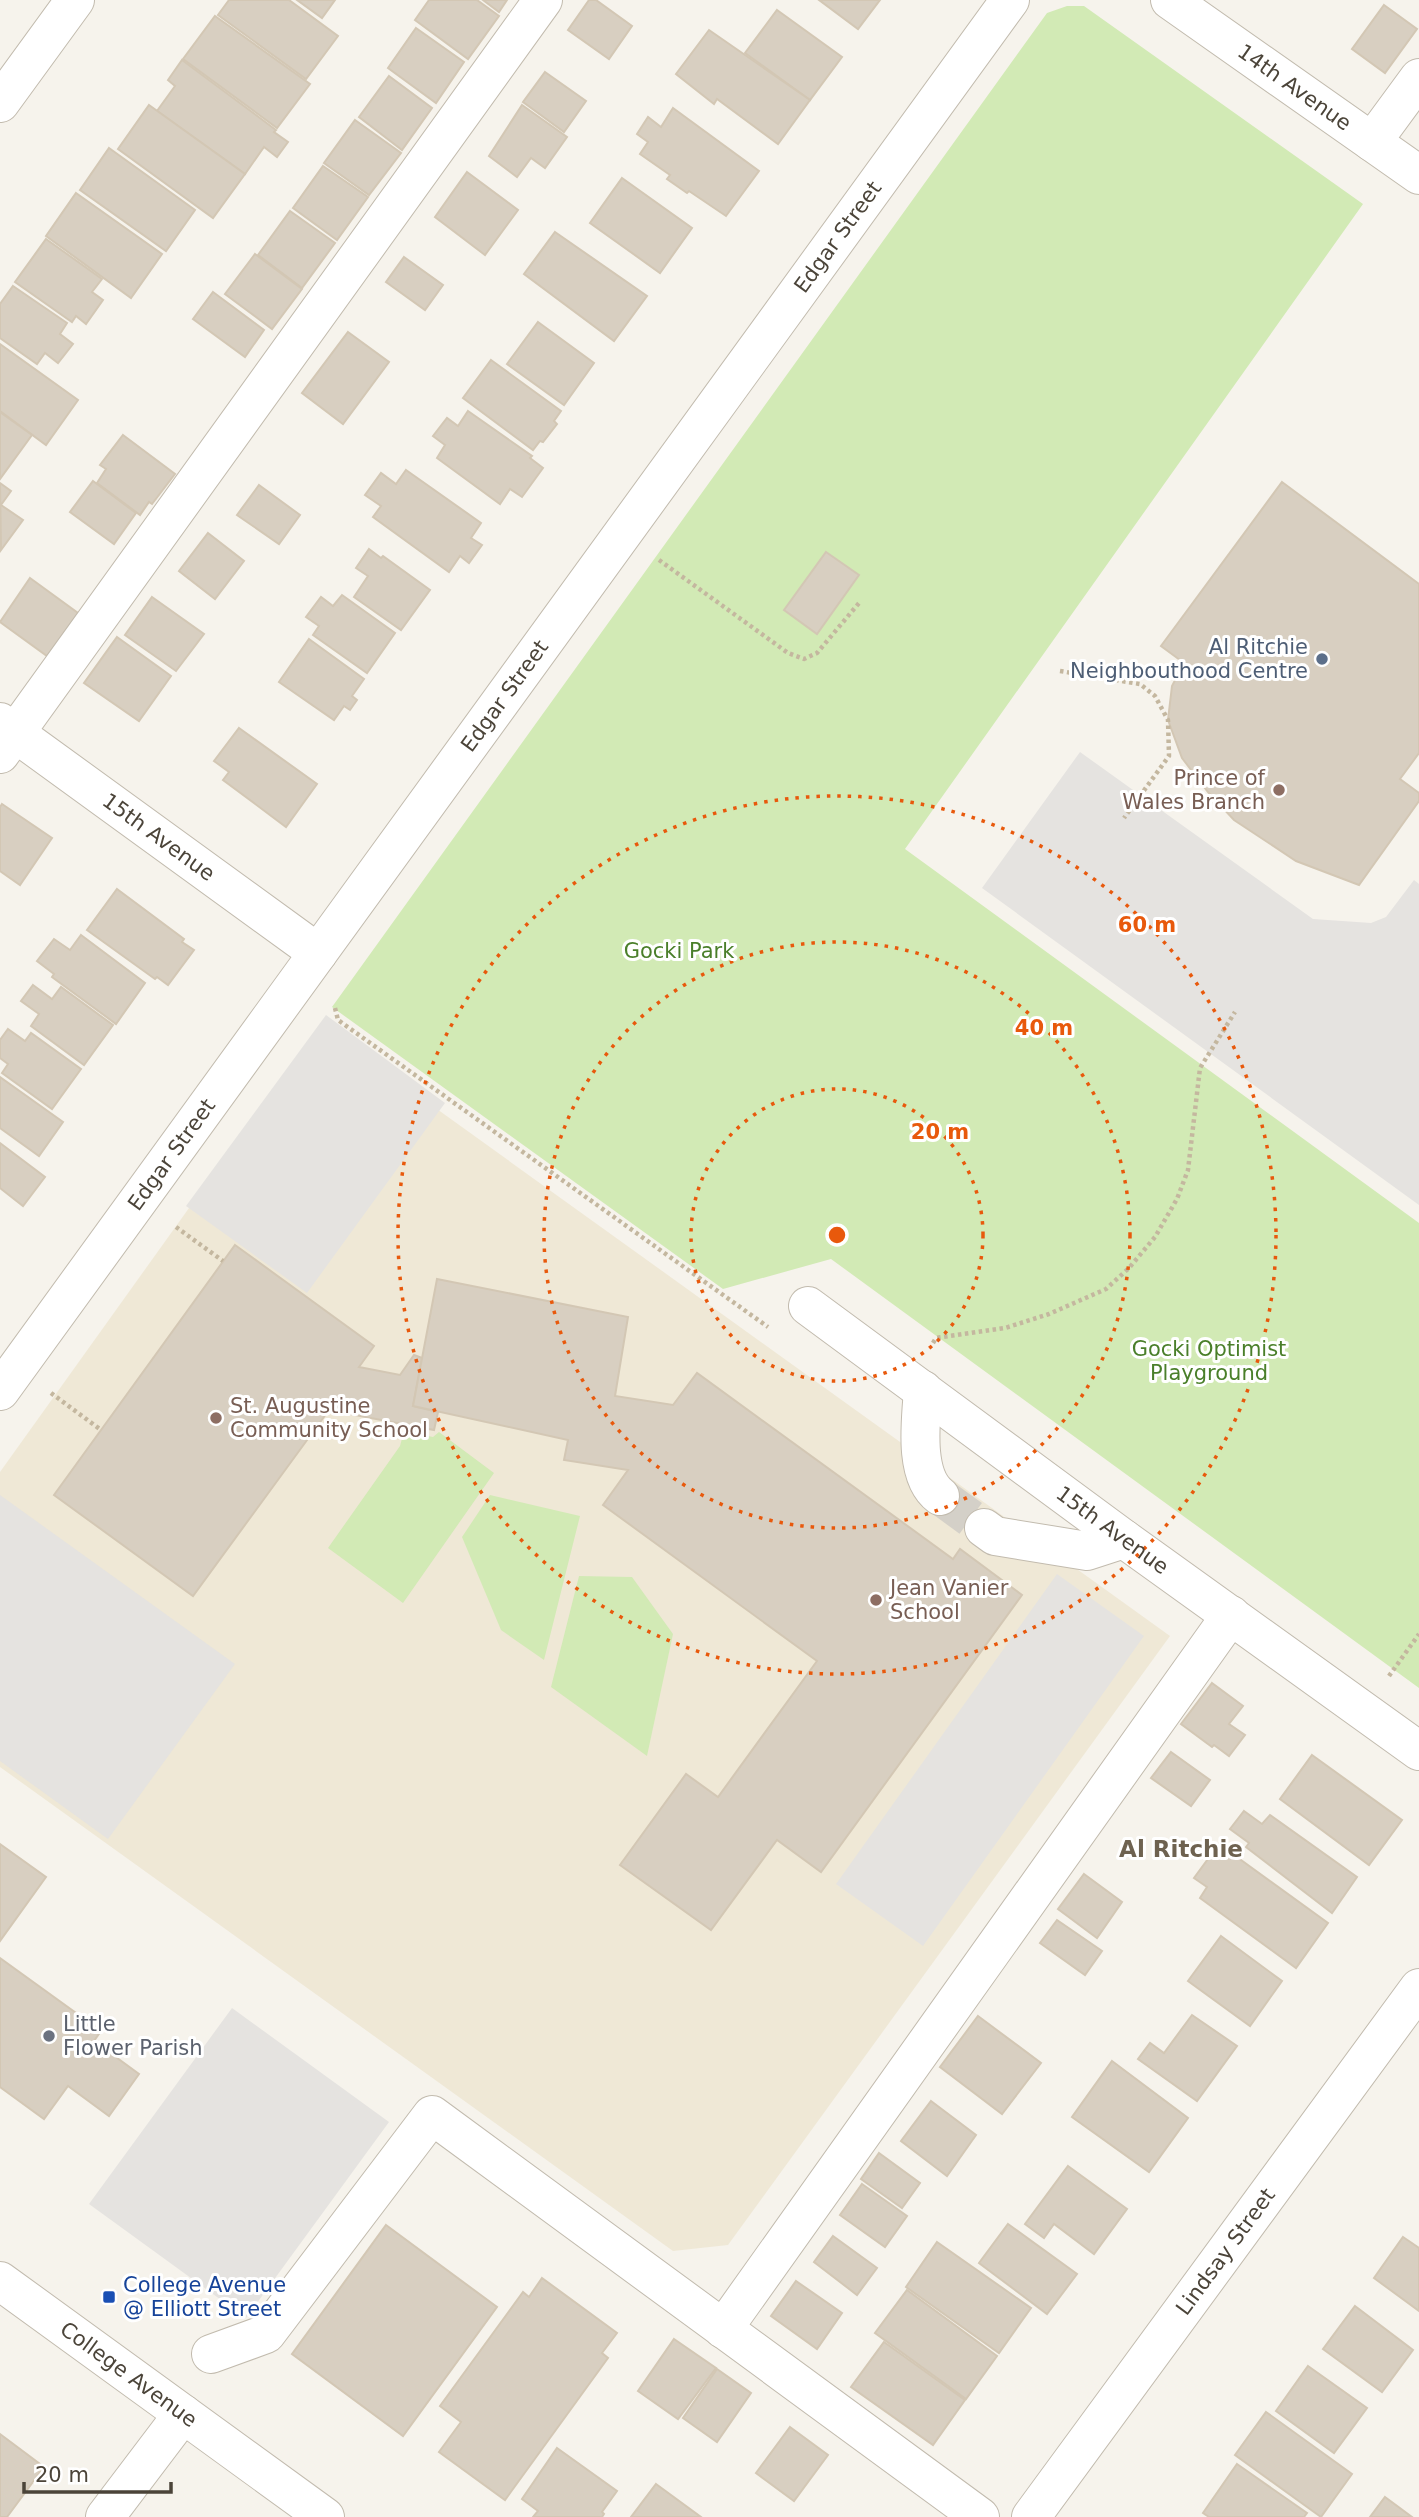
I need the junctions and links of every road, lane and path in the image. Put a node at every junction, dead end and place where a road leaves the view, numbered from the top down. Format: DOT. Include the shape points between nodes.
graph roads {
  1 [pos="75,0"];
  2 [pos="543,0"];
  3 [pos="1010,0"];
  4 [pos="1170,0"];
  5 [pos="1419,78"];
  6 [pos="0,103"];
  7 [pos="1372,142"];
  8 [pos="1419,175"];
  9 [pos="623,534"];
  10 [pos="859,603"];
  11 [pos="1059,671"];
  12 [pos="5,736"];
  13 [pos="1124,818"];
  14 [pos="318,953"];
  15 [pos="1235,1012"];
  16 [pos="139,1200"];
  17 [pos="223,1261"];
  18 [pos="808,1306"];
  19 [pos="8,1379"];
  20 [pos="916,1384"];
  21 [pos="101,1430"];
  22 [pos="940,1496"];
  23 [pos="984,1528"];
  24 [pos="1124,1539"];
  25 [pos="1231,1615"];
  26 [pos="1419,1751"];
  27 [pos="1419,1988"];
  28 [pos="0,2281"];
  29 [pos="723,2329"];
  30 [pos="211,2354"];
  31 [pos="183,2414"];
  32 [pos="105,2517"];
  33 [pos="325,2517"];
  34 [pos="980,2517"];
  35 [pos="1031,2517"];
  1 -- 6 [label="street"];
  2 -- 12 [label="street"];
  3 -- 9 [label="street, Edgar Street"];
  4 -- 7 [label="street, 14th Avenue"];
  5 -- 7 [label="street"];
  7 -- 8 [label="street, 14th Avenue"];
  9 -- 10 [label="path" via="788,653 804,659 817,653"];
  9 -- 14 [label="street, Edgar Street"];
  11 -- 13 [label="path" via="1140,684 1155,696 1168,720 1168,756"];
  12 -- 14 [label="street, 15th Avenue"];
  14 -- 16 [label="street, Edgar Street"];
  14 -- 18 [label="path" via="338,1020 771,1329"];
  15 -- 20 [label="path" via="1200,1068 1188,1170 1177,1199 1155,1237 1129,1268 1106,1289 1049,1314 1005,1328 936,1338"];
  16 -- 17 [label="path"];
  16 -- 19 [label="street, Edgar Street"];
  18 -- 20 [label="street, 15th Avenue"];
  19 -- 21 [label="path"];
  20 -- 22 [label="street" via="923,1466 933,1491"];
  20 -- 24 [label="street, 15th Avenue"];
  23 -- 24 [label="street" via="995,1536 1087,1551"];
  24 -- 25 [label="street, 15th Avenue"];
  25 -- 26 [label="street, 15th Avenue"];
  25 -- 29 [label="street"];
  27 -- 35 [label="street, Lindsay Street"];
  28 -- 31 [label="street, College Avenue"];
  29 -- 30 [label="street" via="432,2115 266,2334"];
  29 -- 34 [label="street"];
  31 -- 32 [label="street"];
  31 -- 33 [label="street, College Avenue"];
}
